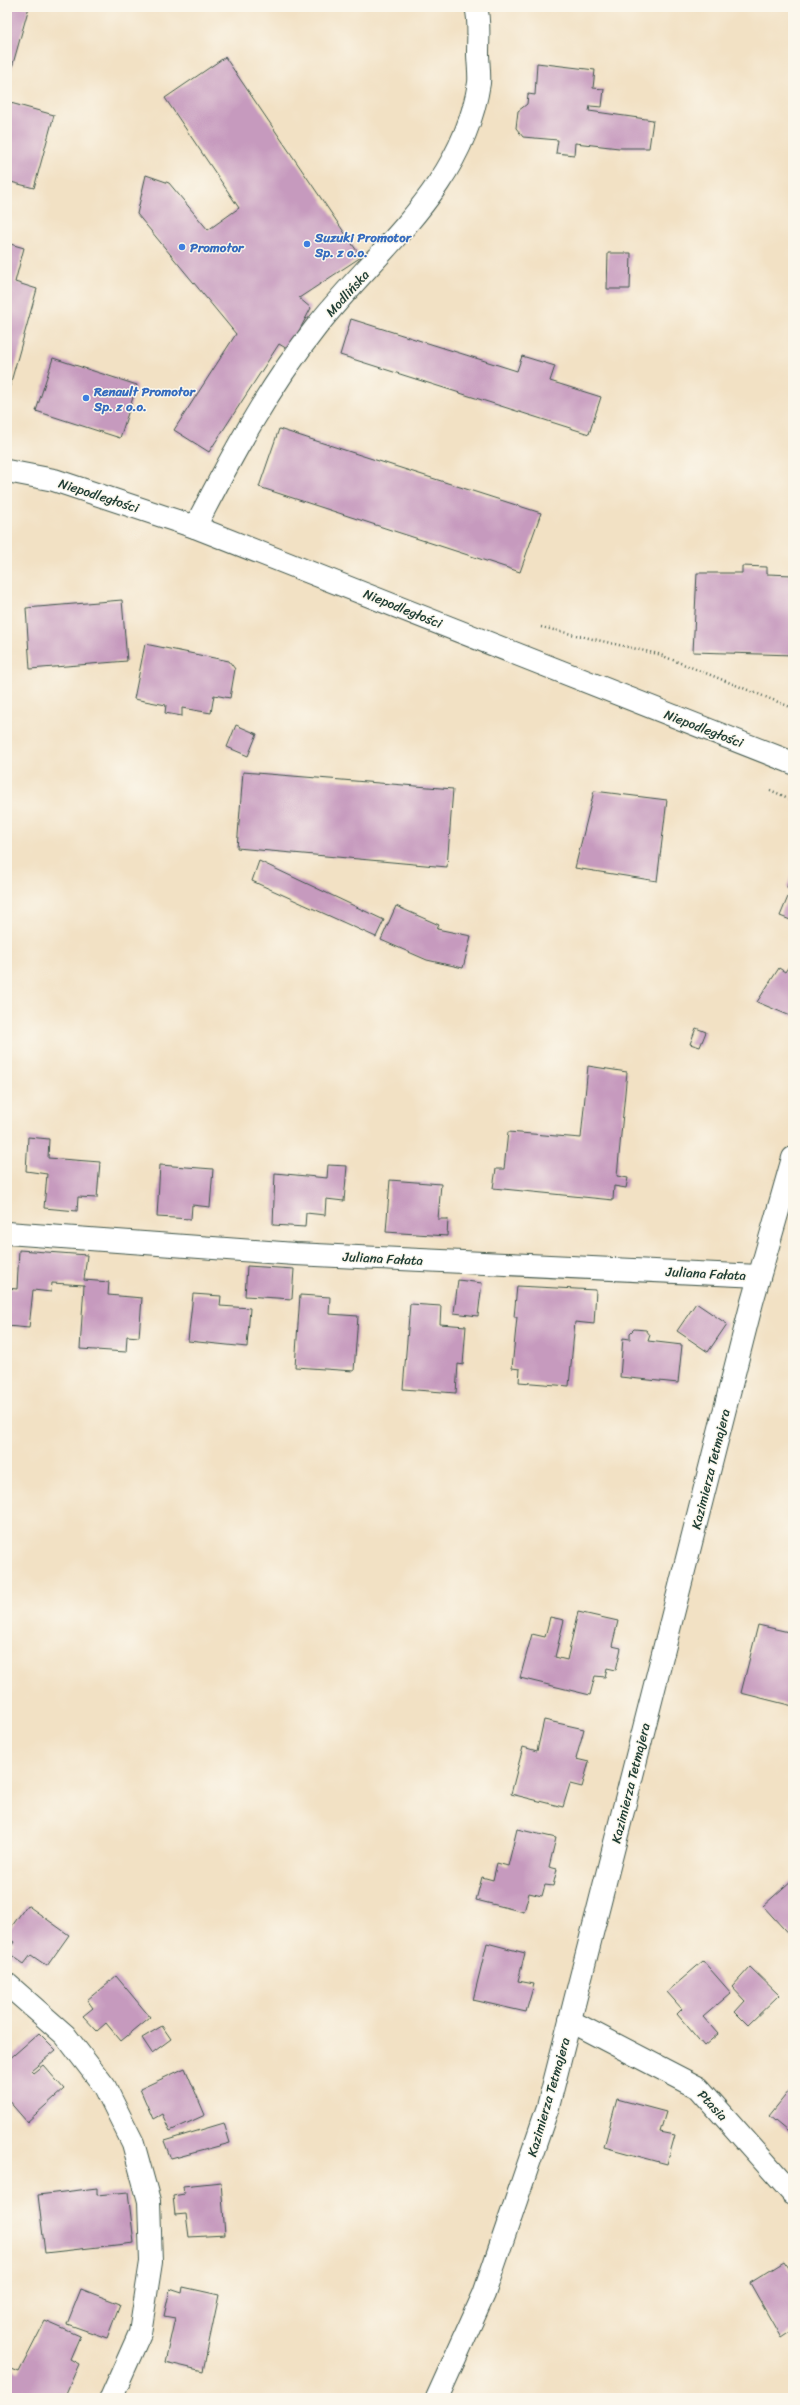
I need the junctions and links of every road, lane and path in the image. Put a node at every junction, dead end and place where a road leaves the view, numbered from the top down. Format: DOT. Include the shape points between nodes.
graph roads {
  1 [pos="476,7"];
  2 [pos="7,471"];
  3 [pos="195,527"];
  4 [pos="538,627"];
  5 [pos="793,708"];
  6 [pos="793,763"];
  7 [pos="793,1158"];
  8 [pos="7,1233"];
  9 [pos="759,1276"];
  10 [pos="7,1984"];
  11 [pos="570,2021"];
  12 [pos="793,2194"];
  13 [pos="112,2398"];
  14 [pos="437,2398"];
  1 -- 3 [label="street, Modlińska" via="479,83 462,144 436,189 317,325 270,392 251,420"];
  2 -- 3 [label="street, Niepodległości" via="54,480"];
  3 -- 6 [label="street, Niepodległości"];
  4 -- 5 [label="path" via="658,654"];
  7 -- 9 [label="street, Kazimierza Tetmajera"];
  8 -- 9 [label="street, Juliana Fałata" via="295,1254"];
  9 -- 11 [label="street, Kazimierza Tetmajera"];
  10 -- 13 [label="street" via="65,2035 105,2087 133,2143 149,2201 151,2262 140,2333"];
  11 -- 12 [label="street, Ptasia" via="699,2088"];
  11 -- 14 [label="street, Kazimierza Tetmajera" via="548,2107 484,2294"];
}
